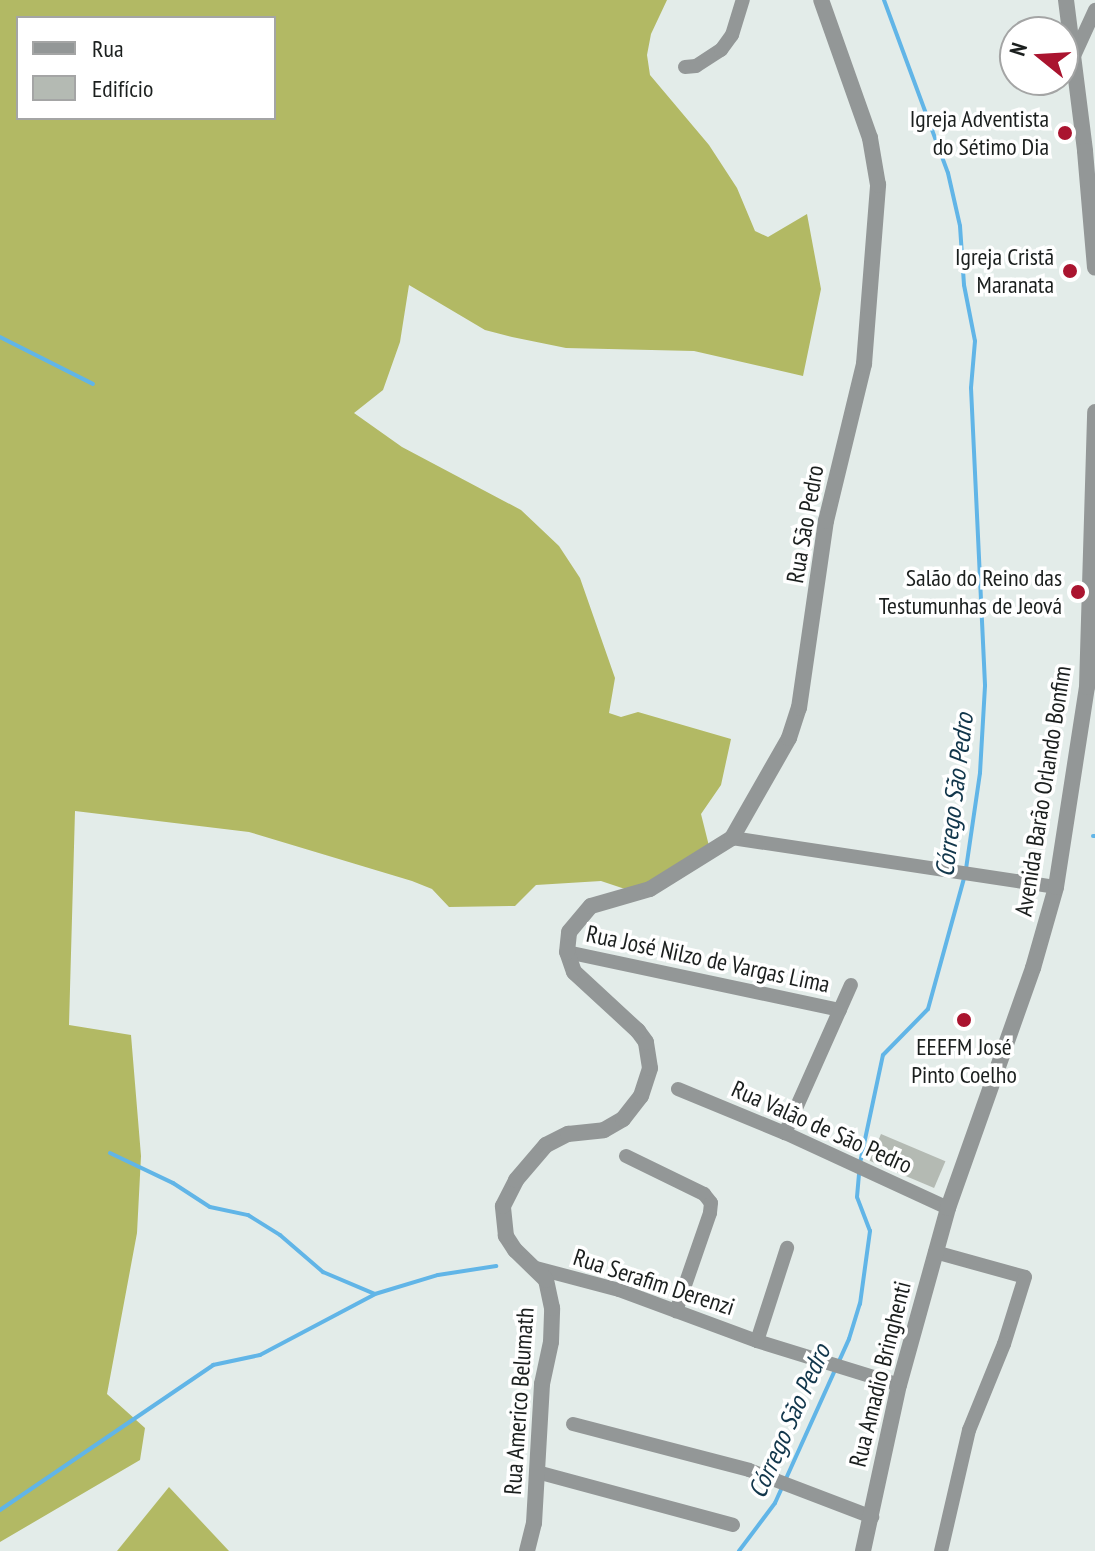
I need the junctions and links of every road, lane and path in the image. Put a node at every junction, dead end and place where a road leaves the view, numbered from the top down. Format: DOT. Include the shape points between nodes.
graph roads {
  1 [pos="743,0"];
  2 [pos="821,0"];
  3 [pos="1095,10"];
  4 [pos="1079,45"];
  5 [pos="685,67"];
  6 [pos="1079,91"];
  7 [pos="1090,152"];
  8 [pos="1095,268"];
  9 [pos="1095,412"];
  10 [pos="1094,474"];
  11 [pos="1094,572"];
  12 [pos="1091,688"];
  13 [pos="732,838"];
  14 [pos="1056,887"];
  15 [pos="567,952"];
  16 [pos="851,985"];
  17 [pos="840,1010"];
  18 [pos="678,1089"];
  19 [pos="785,1133"];
  20 [pos="626,1156"];
  21 [pos="948,1208"];
  22 [pos="787,1248"];
  23 [pos="935,1252"];
  24 [pos="536,1268"];
  25 [pos="676,1311"];
  26 [pos="757,1341"];
  27 [pos="899,1385"];
  28 [pos="573,1424"];
  29 [pos="537,1472"];
  30 [pos="872,1517"];
  31 [pos="733,1525"];
  32 [pos="527,1551"];
  33 [pos="863,1551"];
  34 [pos="941,1551"];
  1 -- 5 [label="street" via="732,35 721,50"];
  2 -- 13 [label="street, Rua São Pedro" via="878,171 864,364 826,521 799,708 789,738"];
  3 -- 4 [label="street"];
  6 -- 7 [label="street"];
  7 -- 8 [label="street"];
  9 -- 10 [label="street, Avenida Barão Orlando Bonfim"];
  10 -- 11 [label="street, Avenida Barão Orlando Bonfim"];
  11 -- 12 [label="street, Avenida Barão Orlando Bonfim"];
  12 -- 14 [label="street, Avenida Barão Orlando Bonfim"];
  13 -- 14 [label="street"];
  13 -- 15 [label="street, Rua São Pedro" via="650,889 591,906 572,926"];
  14 -- 21 [label="street, Avenida Barão Orlando Bonfim" via="1033,968"];
  15 -- 17 [label="street, Rua José Nilzo de Vargas Lima"];
  15 -- 24 [label="street, Rua Americo Belumath" via="574,972 646,1042 650,1068 641,1096 623,1119 604,1130 556,1138 536,1154 508,1191 502,1216 506,1236"];
  16 -- 17 [label="street"];
  17 -- 19 [label="street"];
  18 -- 19 [label="street, Rua Valão de São Pedro"];
  19 -- 21 [label="street, Rua Valão de São Pedro"];
  20 -- 25 [label="street" via="704,1194 711,1203"];
  21 -- 23 [label="street, Rua Amadio Bringhenti"];
  22 -- 26 [label="street, Rua Serafim Derenzi"];
  23 -- 27 [label="street, Rua Amadio Bringhenti"];
  23 -- 34 [label="street" via="1025,1277 969,1430"];
  24 -- 25 [label="street, Rua Serafim Derenzi"];
  24 -- 29 [label="street, Rua Americo Belumath" via="550,1293 553,1324 542,1384"];
  25 -- 26 [label="street, Rua Serafim Derenzi"];
  26 -- 27 [label="street, Rua Serafim Derenzi"];
  27 -- 30 [label="street, Rua Amadio Bringhenti"];
  28 -- 30 [label="street" via="775,1480"];
  29 -- 31 [label="street"];
  29 -- 32 [label="street, Rua Americo Belumath"];
  30 -- 33 [label="street, Rua Amadio Bringhenti"];
}
